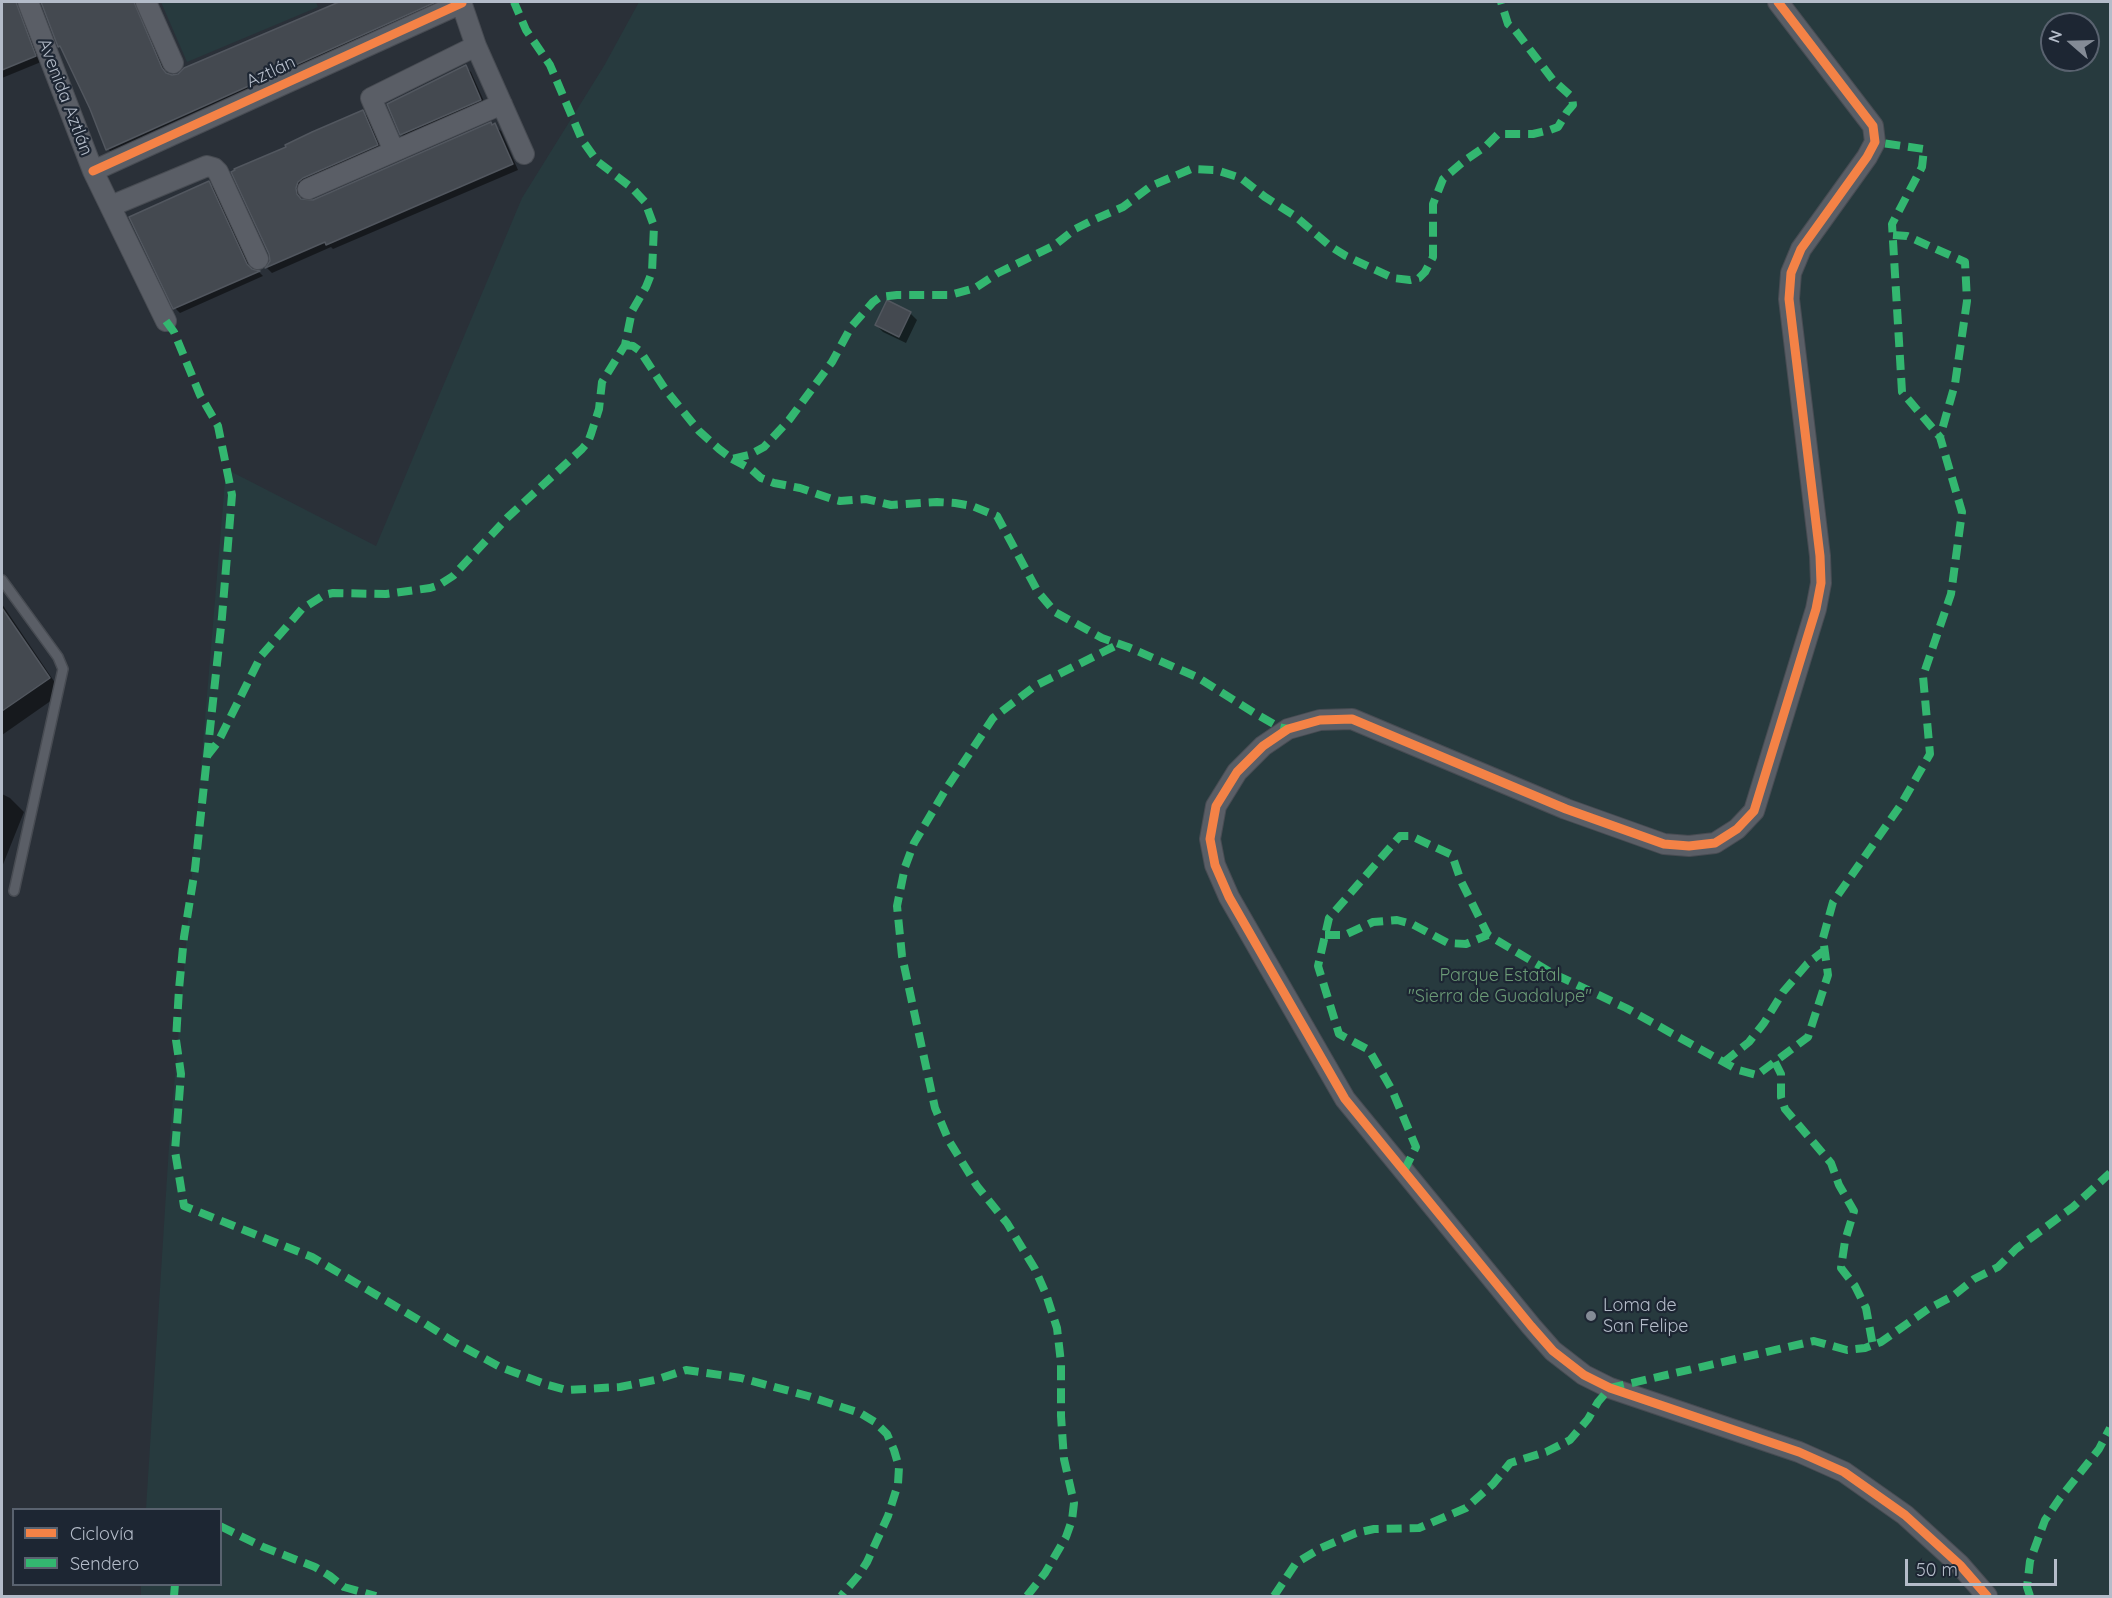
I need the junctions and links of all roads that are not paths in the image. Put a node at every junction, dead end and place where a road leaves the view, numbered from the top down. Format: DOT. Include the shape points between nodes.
graph roads {
  1 [pos="28,2"];
  2 [pos="146,2"];
  3 [pos="461,2"];
  4 [pos="1778,2"];
  5 [pos="476,46"];
  6 [pos="173,63"];
  7 [pos="502,104"];
  8 [pos="394,151"];
  9 [pos="525,154"];
  10 [pos="93,171"];
  11 [pos="308,189"];
  12 [pos="111,206"];
  13 [pos="258,259"];
  14 [pos="166,321"];
  15 [pos="2,580"];
  16 [pos="14,891"];
  17 [pos="1986,1596"];
  1 -- 10 [label="street, Avenida Aztlán"];
  2 -- 6 [label="street"];
  3 -- 5 [label="street"];
  3 -- 10 [label="street, Aztlán"];
  4 -- 17 [label="street" via="1873,126 1875,142 1801,249 1791,273 1789,299 1821,583 1754,811 1737,829 1715,843 1664,844 1566,809 1352,719 1320,720 1288,729 1263,746 1237,772 1215,806 1210,839 1215,865 1229,897 1346,1099 1553,1351 1584,1375 1610,1388 1799,1452 1844,1472 1905,1515 1960,1565"];
  5 -- 7 [label="street"];
  5 -- 8 [label="street" via="371,98"];
  7 -- 8 [label="street"];
  7 -- 9 [label="street"];
  8 -- 11 [label="street"];
  10 -- 12 [label="street, Avenida Aztlán"];
  12 -- 13 [label="street" via="207,166 214,168"];
  12 -- 14 [label="street, Avenida Aztlán"];
  15 -- 16 [label="lane" via="63,669"];
}
